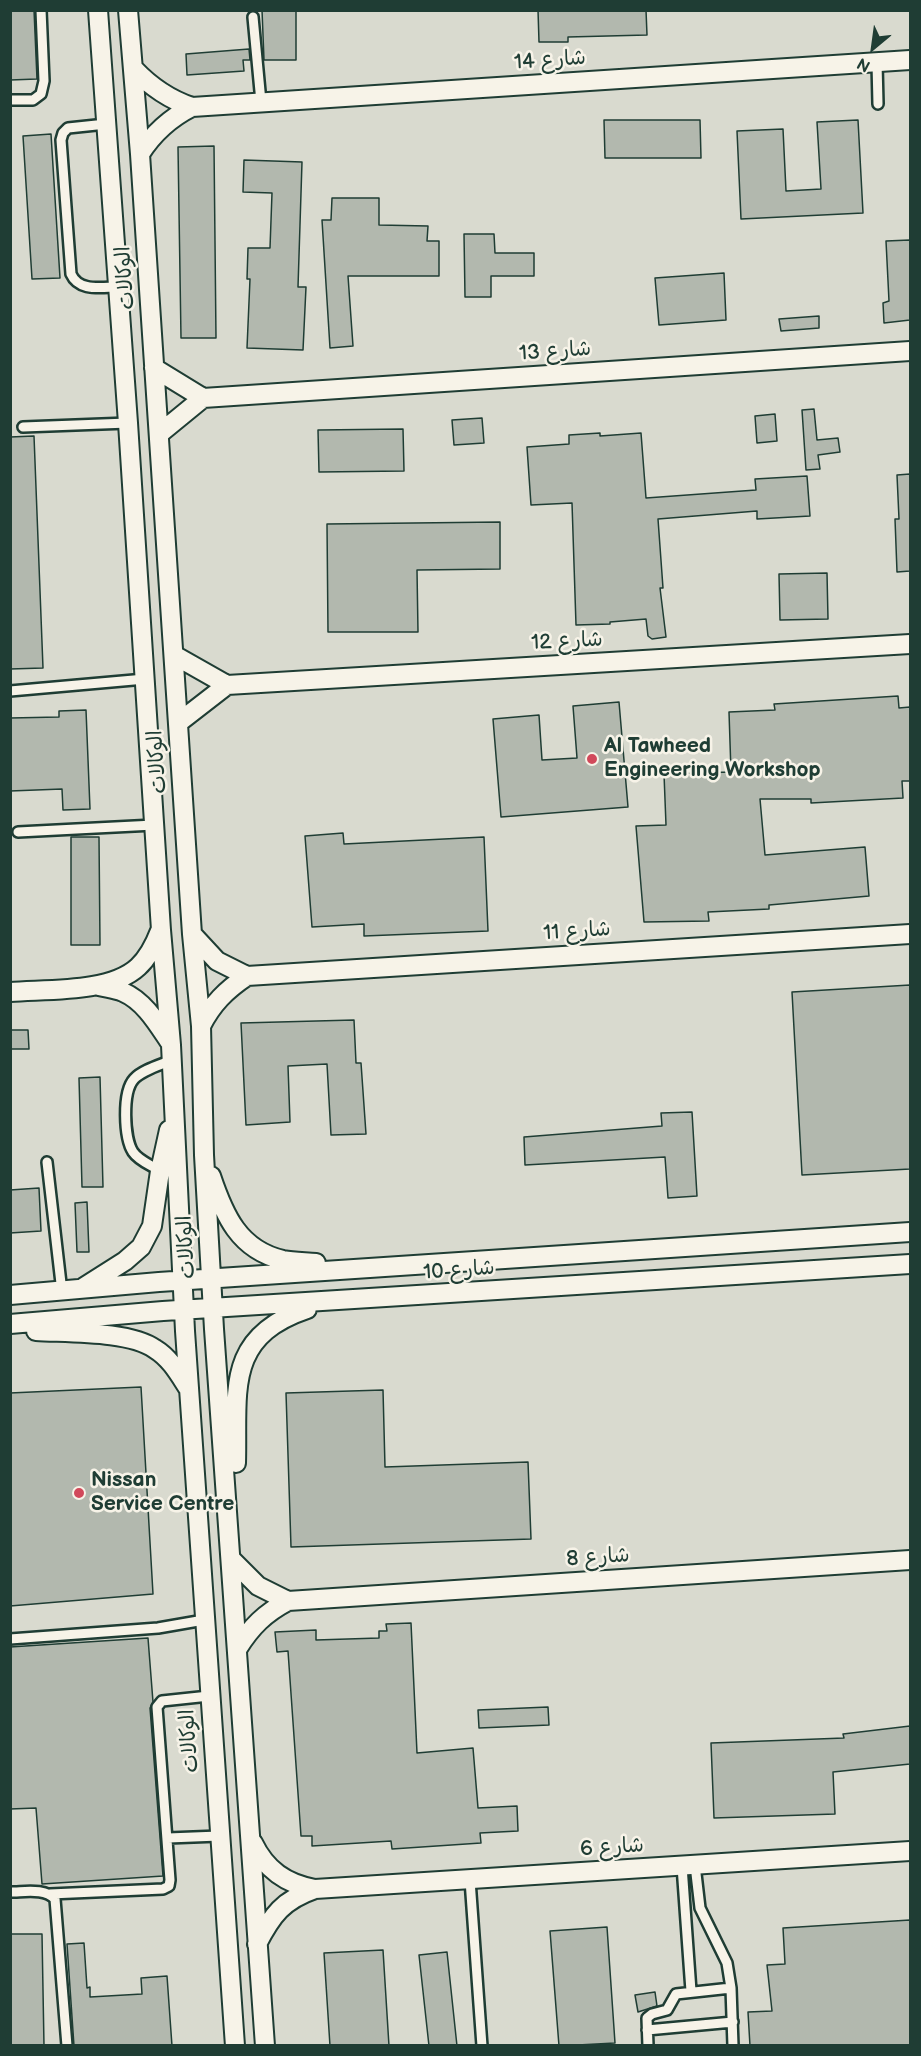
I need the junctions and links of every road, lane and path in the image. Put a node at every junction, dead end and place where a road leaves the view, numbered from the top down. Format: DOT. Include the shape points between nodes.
graph roads {
  1 [pos="41,10"];
  2 [pos="98,10"];
  3 [pos="128,10"];
  4 [pos="254,17"];
  5 [pos="910,60"];
  6 [pos="877,63"];
  7 [pos="134,69"];
  8 [pos="10,100"];
  9 [pos="261,102"];
  10 [pos="878,104"];
  11 [pos="192,107"];
  12 [pos="106,124"];
  13 [pos="140,154"];
  14 [pos="118,287"];
  15 [pos="910,351"];
  16 [pos="154,368"];
  17 [pos="203,398"];
  18 [pos="128,423"];
  19 [pos="23,427"];
  20 [pos="159,434"];
  21 [pos="910,644"];
  22 [pos="174,655"];
  23 [pos="145,679"];
  24 [pos="227,685"];
  25 [pos="10,691"];
  26 [pos="178,723"];
  27 [pos="154,825"];
  28 [pos="18,832"];
  29 [pos="161,930"];
  30 [pos="192,934"];
  31 [pos="910,934"];
  32 [pos="247,976"];
  33 [pos="98,986"];
  34 [pos="10,992"];
  35 [pos="201,1026"];
  36 [pos="171,1053"];
  37 [pos="173,1111"];
  38 [pos="204,1155"];
  39 [pos="47,1162"];
  40 [pos="160,1171"];
  41 [pos="910,1233"];
  42 [pos="910,1263"];
  43 [pos="371,1267"];
  44 [pos="211,1279"];
  45 [pos="183,1281"];
  46 [pos="71,1291"];
  47 [pos="10,1296"];
  48 [pos="331,1302"];
  49 [pos="213,1309"];
  50 [pos="184,1310"];
  51 [pos="10,1326"];
  52 [pos="190,1391"];
  53 [pos="228,1512"];
  54 [pos="231,1560"];
  55 [pos="910,1560"];
  56 [pos="288,1601"];
  57 [pos="204,1620"];
  58 [pos="10,1639"];
  59 [pos="238,1648"];
  60 [pos="209,1696"];
  61 [pos="219,1836"];
  62 [pos="168,1838"];
  63 [pos="252,1841"];
  64 [pos="910,1851"];
  65 [pos="688,1866"];
  66 [pos="470,1880"];
  67 [pos="315,1889"];
  68 [pos="10,1892"];
  69 [pos="50,1894"];
  70 [pos="257,1944"];
  71 [pos="731,1988"];
  72 [pos="691,1991"];
  73 [pos="732,2022"];
  74 [pos="647,2030"];
  75 [pos="67,2046"];
  76 [pos="235,2046"];
  77 [pos="265,2046"];
  78 [pos="482,2046"];
  79 [pos="648,2046"];
  80 [pos="734,2046"];
  1 -- 8 [label="lane" via="41,94 33,100"];
  2 -- 12 [label="street, الوكالات"];
  3 -- 7 [label="street, الوكالات"];
  4 -- 9 [label="lane"];
  5 -- 6 [label="street, شارع 14"];
  6 -- 9 [label="street, شارع 14"];
  6 -- 10 [label="lane"];
  7 -- 11 [label="street, شارع 14" via="160,93"];
  7 -- 13 [label="street, الوكالات"];
  9 -- 11 [label="street, شارع 14"];
  11 -- 13 [label="street, شارع 14" via="161,126"];
  12 -- 14 [label="street, الوكالات"];
  12 -- 14 [label="lane" via="68,128 61,140 70,263 75,282 84,287"];
  13 -- 16 [label="street, الوكالات"];
  14 -- 18 [label="street, الوكالات"];
  15 -- 17 [label="street, شارع 13"];
  16 -- 17 [label="street"];
  16 -- 20 [label="street, الوكالات"];
  17 -- 20 [label="street"];
  18 -- 19 [label="lane"];
  18 -- 23 [label="street, الوكالات"];
  20 -- 22 [label="street, الوكالات"];
  21 -- 24 [label="street, شارع 12"];
  22 -- 24 [label="street"];
  22 -- 26 [label="street, الوكالات"];
  23 -- 25 [label="lane"];
  23 -- 27 [label="street, الوكالات"];
  24 -- 26 [label="street"];
  26 -- 30 [label="street, الوكالات"];
  27 -- 28 [label="lane"];
  27 -- 29 [label="street, الوكالات"];
  29 -- 33 [label="street" via="138,967 119,980"];
  29 -- 36 [label="street, الوكالات"];
  30 -- 32 [label="street" via="217,961"];
  30 -- 35 [label="street, الوكالات"];
  31 -- 32 [label="street, شارع 11"];
  32 -- 35 [label="street" via="219,997"];
  33 -- 34 [label="street"];
  33 -- 36 [label="street" via="124,992 139,1003 157,1022"];
  35 -- 38 [label="street, الوكالات"];
  36 -- 37 [label="street, الوكالات"];
  36 -- 40 [label="lane" via="135,1077 128,1086 125,1102 132,1151"];
  37 -- 40 [label="street, الوكالات"];
  37 -- 45 [label="street, الوكالات"];
  38 -- 43 [label="street, شارع 10" via="222,1208 233,1227 256,1248 284,1260"];
  38 -- 44 [label="street, الوكالات"];
  39 -- 46 [label="lane"];
  40 -- 46 [label="street, الوكالات" via="153,1226 141,1247 112,1271"];
  41 -- 43 [label="street, شارع 10"];
  42 -- 48 [label="street, شارع 10"];
  43 -- 44 [label="street, شارع 10"];
  44 -- 45 [label="street, شارع 10"];
  44 -- 49 [label="street, الوكالات"];
  45 -- 46 [label="street, شارع 10"];
  45 -- 50 [label="street, الوكالات"];
  46 -- 47 [label="street, شارع 10"];
  48 -- 49 [label="street, شارع 10"];
  48 -- 53 [label="street, الوكالات" via="283,1318 249,1349 237,1383 236,1462"];
  49 -- 50 [label="street, شارع 10"];
  49 -- 53 [label="street, الوكالات"];
  50 -- 51 [label="street, شارع 10"];
  50 -- 52 [label="street, الوكالات"];
  51 -- 52 [label="street, شارع 10" via="143,1342 168,1360"];
  52 -- 57 [label="street, الوكالات"];
  53 -- 54 [label="street, الوكالات"];
  54 -- 56 [label="street" via="258,1586"];
  54 -- 59 [label="street, الوكالات"];
  55 -- 56 [label="street, شارع 8"];
  56 -- 59 [label="street, شارع 8" via="260,1619"];
  57 -- 58 [label="lane" via="158,1628"];
  57 -- 60 [label="street, الوكالات"];
  59 -- 63 [label="street, الوكالات"];
  60 -- 61 [label="street, الوكالات"];
  60 -- 62 [label="lane" via="158,1704"];
  61 -- 62 [label="lane"];
  61 -- 76 [label="street, الوكالات"];
  62 -- 69 [label="lane" via="170,1880 166,1888"];
  63 -- 67 [label="street, شارع 6" via="265,1863 283,1879"];
  63 -- 70 [label="street, الوكالات"];
  64 -- 65 [label="street, شارع 6"];
  65 -- 66 [label="street, شارع 6"];
  65 -- 71 [label="lane" via="700,1908 725,1958"];
  65 -- 72 [label="lane"];
  66 -- 67 [label="street, شارع 6"];
  66 -- 78 [label="lane"];
  67 -- 70 [label="street, شارع 6" via="300,1894 274,1914"];
  68 -- 69 [label="lane"];
  69 -- 75 [label="lane" via="57,1904"];
  70 -- 77 [label="street, الوكالات"];
  71 -- 72 [label="lane"];
  71 -- 73 [label="lane"];
  72 -- 74 [label="lane" via="675,1994 667,2010 649,2016"];
  73 -- 74 [label="lane"];
  73 -- 80 [label="lane"];
  74 -- 79 [label="lane"];
}
